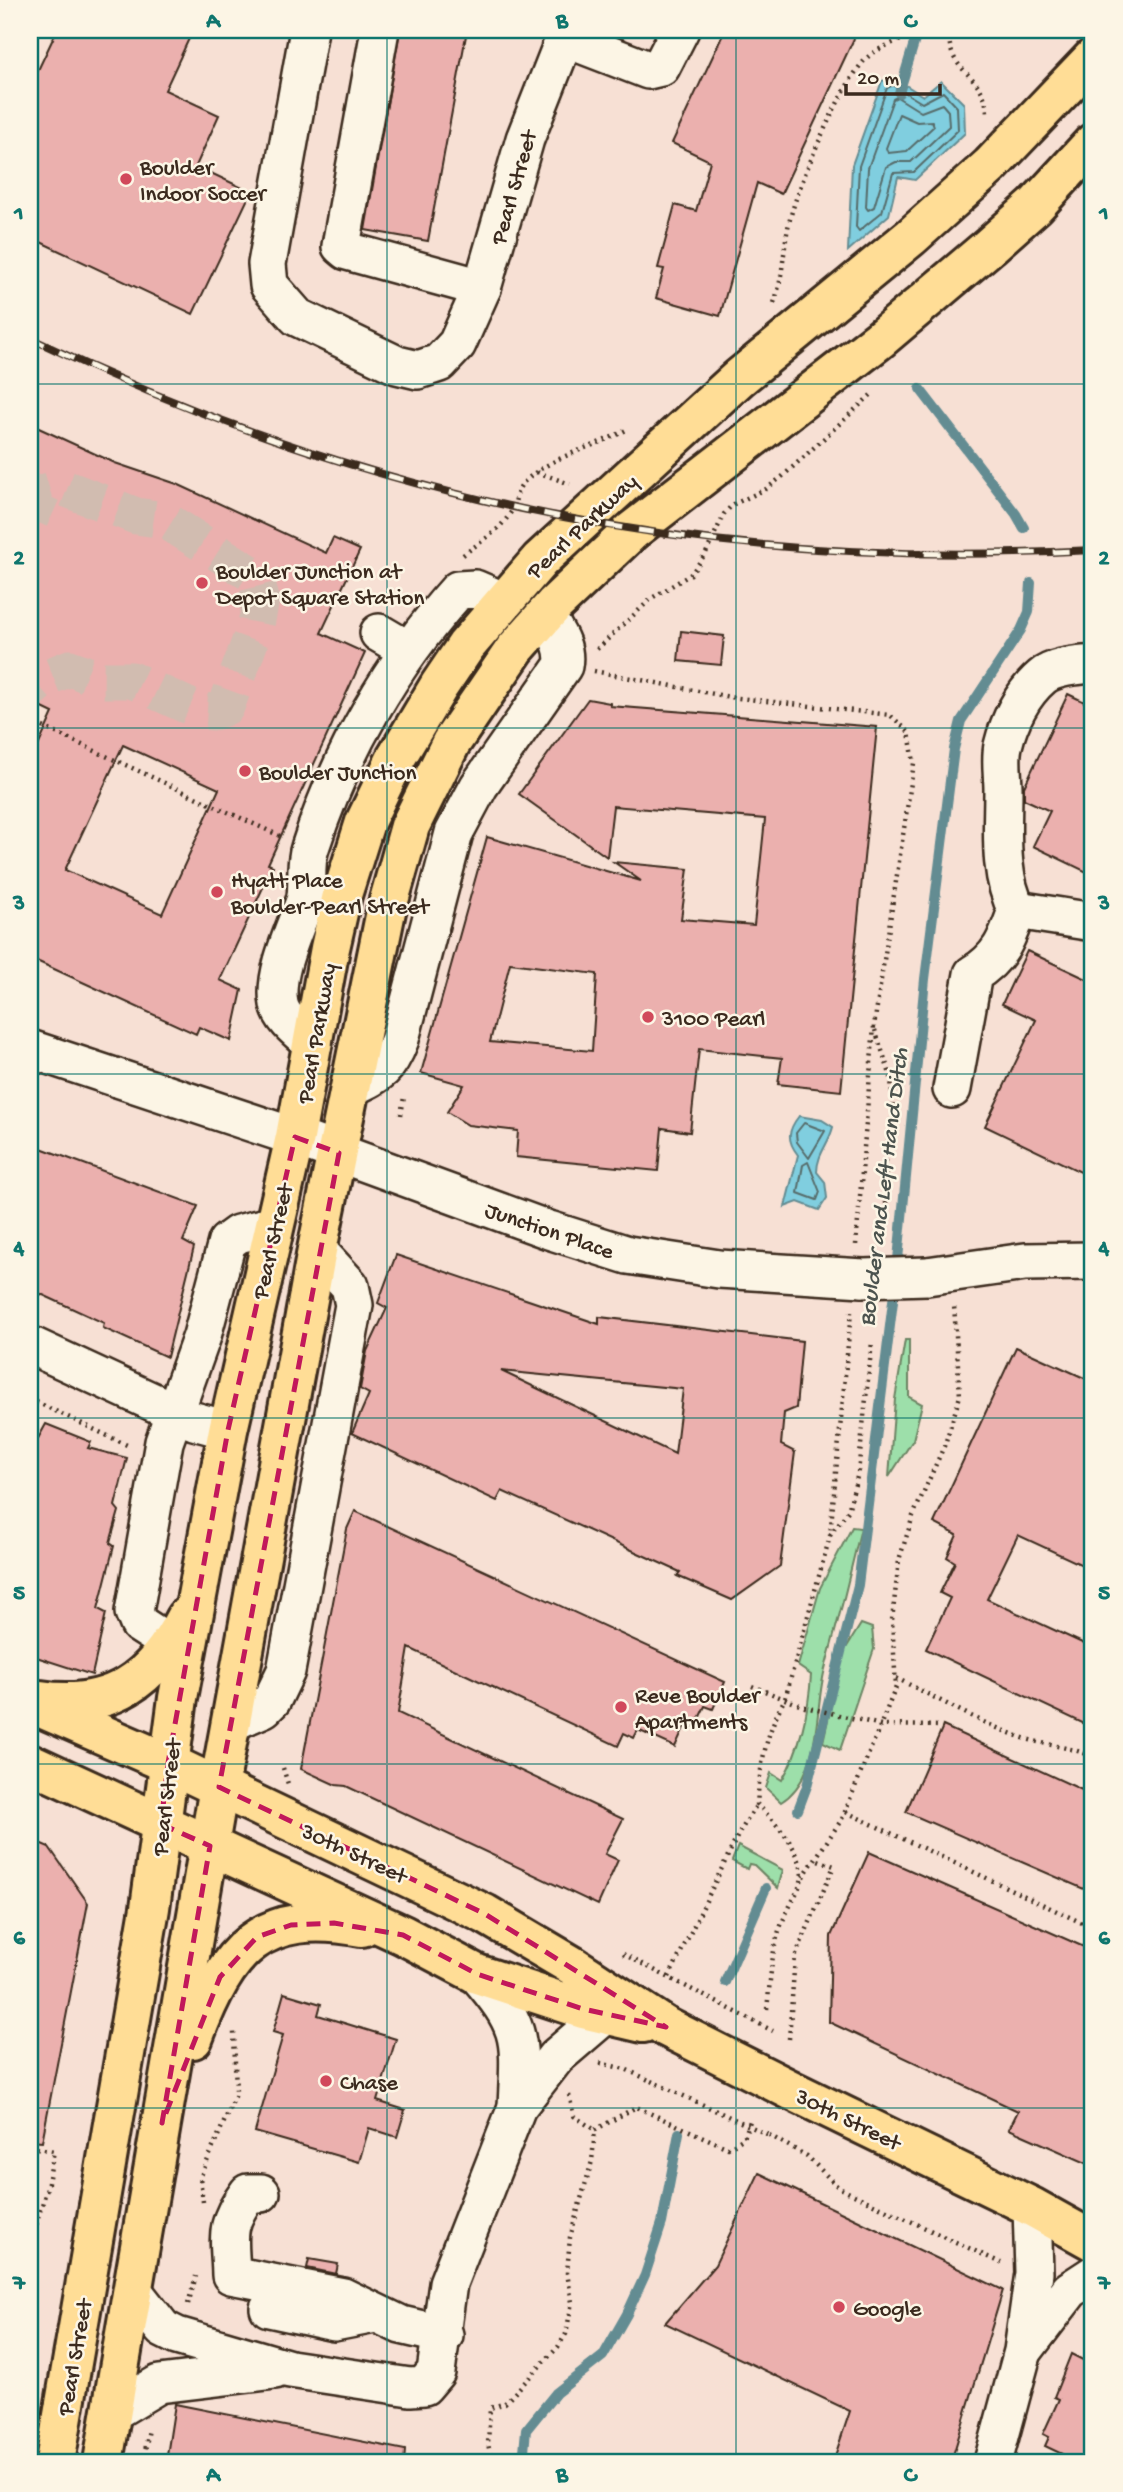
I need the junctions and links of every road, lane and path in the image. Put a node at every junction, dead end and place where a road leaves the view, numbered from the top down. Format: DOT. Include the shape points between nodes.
graph roads {
  1 [pos="309,30"];
  2 [pos="380,30"];
  3 [pos="680,30"];
  4 [pos="933,30"];
  5 [pos="949,30"];
  6 [pos="566,34"];
  7 [pos="1093,58"];
  8 [pos="987,113"];
  9 [pos="1093,143"];
  10 [pos="482,288"];
  11 [pos="770,310"];
  12 [pos="634,425"];
  13 [pos="800,459"];
  14 [pos="460,557"];
  15 [pos="503,601"];
  16 [pos="595,651"];
  17 [pos="1093,664"];
  18 [pos="583,669"];
  19 [pos="30,720"];
  20 [pos="281,836"];
  21 [pos="1017,910"];
  22 [pos="1093,922"];
  23 [pos="874,1026"];
  24 [pos="313,1044"];
  25 [pos="30,1049"];
  26 [pos="952,1089"];
  27 [pos="405,1091"];
  28 [pos="401,1115"];
  29 [pos="295,1137"];
  30 [pos="339,1153"];
  31 [pos="886,1213"];
  32 [pos="274,1225"];
  33 [pos="858,1226"];
  34 [pos="1093,1261"];
  35 [pos="940,1275"];
  36 [pos="857,1293"];
  37 [pos="872,1342"];
  38 [pos="30,1345"];
  39 [pos="30,1399"];
  40 [pos="175,1410"];
  41 [pos="228,1430"];
  42 [pos="137,1450"];
  43 [pos="830,1536"];
  44 [pos="199,1588"];
  45 [pos="170,1644"];
  46 [pos="896,1677"];
  47 [pos="752,1686"];
  48 [pos="785,1699"];
  49 [pos="30,1700"];
  50 [pos="881,1725"];
  51 [pos="943,1726"];
  52 [pos="30,1763"];
  53 [pos="168,1763"];
  54 [pos="1093,1768"];
  55 [pos="219,1787"];
  56 [pos="757,1804"];
  57 [pos="846,1812"];
  58 [pos="161,1824"];
  59 [pos="210,1846"];
  60 [pos="815,1859"];
  61 [pos="802,1878"];
  62 [pos="1093,1928"];
  63 [pos="402,1935"];
  64 [pos="477,1974"];
  65 [pos="669,1977"];
  66 [pos="691,1989"];
  67 [pos="767,2009"];
  68 [pos="605,2015"];
  69 [pos="666,2027"];
  70 [pos="773,2031"];
  71 [pos="789,2039"];
  72 [pos="590,2061"];
  73 [pos="572,2085"];
  74 [pos="517,2107"];
  75 [pos="750,2121"];
  76 [pos="163,2123"];
  77 [pos="595,2130"];
  78 [pos="30,2147"];
  79 [pos="261,2193"];
  80 [pos="1032,2207"];
  81 [pos="1093,2224"];
  82 [pos="1093,2241"];
  83 [pos="30,2246"];
  84 [pos="1034,2273"];
  85 [pos="1093,2275"];
  86 [pos="133,2291"];
  87 [pos="444,2335"];
  88 [pos="1023,2351"];
  89 [pos="290,2369"];
  90 [pos="112,2412"];
  91 [pos="55,2462"];
  92 [pos="103,2462"];
  93 [pos="492,2462"];
  94 [pos="993,2462"];
  1 -- 10 [label="street, Pearl Street" via="267,264 269,285 297,317 397,365 418,370 439,363 457,344"];
  2 -- 10 [label="street" via="341,246"];
  3 -- 6 [label="street" via="661,67 648,70"];
  4 -- 11 [label="path" via="900,40 867,58 851,77 798,194 779,290"];
  5 -- 8 [label="path" via="951,54 983,89"];
  6 -- 10 [label="street, Pearl Street" via="525,139"];
  7 -- 15 [label="main road, Pearl Parkway" via="990,166 739,378 540,560"];
  9 -- 30 [label="main road, Pearl Parkway" via="1035,206 879,340 632,531 515,649 451,743 410,826 389,898"];
  12 -- 14 [label="path" via="537,472 522,484 514,509 502,526"];
  13 -- 16 [label="path" via="766,489 732,505 691,574 652,598"];
  15 -- 24 [label="main road, Pearl Parkway" via="439,686 365,822 342,895"];
  15 -- 24 [label="street" via="475,589 458,590 394,641 309,851 306,897 285,957 279,1004 287,1020"];
  17 -- 21 [label="street" via="1060,668 1043,676 1025,695 1006,736 1002,749 1004,865 1008,894"];
  18 -- 23 [label="path" via="740,698 890,715 909,732 914,763"];
  19 -- 20 [label="path"];
  21 -- 22 [label="street"];
  21 -- 26 [label="street" via="1004,946 973,974"];
  23 -- 31 [label="path" via="891,1077"];
  23 -- 33 [label="path"];
  24 -- 29 [label="main road, Pearl Parkway"];
  25 -- 29 [label="street, Junction Place"];
  27 -- 28 [label="path"];
  29 -- 30 [label="street, Junction Place"];
  29 -- 32 [label="main road, Pearl Street"];
  30 -- 36 [label="street, Junction Place" via="628,1255"];
  30 -- 55 [label="main road, Pearl Street" via="317,1250"];
  32 -- 40 [label="street" via="238,1234 227,1242 202,1336"];
  32 -- 41 [label="main road, Pearl Street"];
  34 -- 35 [label="street, Junction Place" via="1025,1262"];
  35 -- 36 [label="street, Junction Place, bridge"];
  35 -- 46 [label="path" via="960,1396 899,1560 892,1620"];
  36 -- 43 [label="path"];
  37 -- 43 [label="path" via="858,1473 848,1511"];
  38 -- 40 [label="street"];
  39 -- 42 [label="path"];
  40 -- 41 [label="street" via="194,1421"];
  40 -- 45 [label="street" via="164,1442 134,1612 139,1624"];
  41 -- 44 [label="main road, Pearl Street"];
  43 -- 48 [label="path"];
  44 -- 45 [label="main road"];
  44 -- 53 [label="main road, Pearl Street"];
  45 -- 49 [label="main road" via="144,1676 114,1693 84,1701"];
  46 -- 50 [label="path"];
  46 -- 54 [label="path" via="1012,1734 1046,1745 1066,1745 1089,1755"];
  47 -- 48 [label="path"];
  48 -- 50 [label="path"];
  48 -- 56 [label="path" via="771,1723"];
  49 -- 53 [label="main road, 30th Street"];
  50 -- 51 [label="path"];
  50 -- 57 [label="path"];
  52 -- 58 [label="main road, 30th Street"];
  53 -- 55 [label="main road, 30th Street"];
  53 -- 58 [label="main road, Pearl Street"];
  55 -- 59 [label="main road, Pearl Street"];
  55 -- 69 [label="main road, 30th Street" via="485,1913"];
  56 -- 61 [label="path" via="799,1859"];
  56 -- 65 [label="path"];
  57 -- 60 [label="path"];
  57 -- 62 [label="path"];
  58 -- 59 [label="main road, 30th Street"];
  58 -- 91 [label="main road, Pearl Street"];
  59 -- 63 [label="main road, 30th Street"];
  59 -- 76 [label="main road, Pearl Street"];
  60 -- 61 [label="path"];
  60 -- 71 [label="path" via="834,1866 795,1957"];
  61 -- 67 [label="path" via="778,1934"];
  63 -- 64 [label="main road, 30th Street"];
  63 -- 76 [label="main road" via="303,1923 272,1930 251,1942 230,1962 208,1998"];
  64 -- 68 [label="main road, 30th Street"];
  64 -- 74 [label="street" via="506,2008 520,2043"];
  66 -- 70 [label="path, bridge"];
  68 -- 69 [label="main road, 30th Street"];
  68 -- 74 [label="street" via="556,2057"];
  69 -- 80 [label="main road, 30th Street, bridge"];
  72 -- 84 [label="path, bridge" via="625,2069 769,2134 807,2156 839,2188 1005,2265"];
  73 -- 77 [label="path" via="569,2095 574,2116"];
  74 -- 87 [label="street" via="448,2283"];
  75 -- 77 [label="path" via="744,2138 728,2148 636,2107"];
  76 -- 86 [label="main road, Pearl Street"];
  77 -- 93 [label="path" via="592,2161 570,2237 571,2319 548,2358 505,2403 490,2408"];
  78 -- 83 [label="path" via="54,2151"];
  79 -- 87 [label="street" via="248,2193 236,2212 226,2238 231,2264 349,2283 374,2313"];
  80 -- 81 [label="main road, 30th Street"];
  80 -- 82 [label="main road, 30th Street"];
  80 -- 84 [label="street"];
  84 -- 88 [label="street"];
  85 -- 88 [label="street" via="1070,2290"];
  86 -- 89 [label="street" via="163,2329 177,2336"];
  86 -- 90 [label="main road, Pearl Street"];
  87 -- 89 [label="street" via="436,2372 424,2386"];
  88 -- 94 [label="street"];
  89 -- 90 [label="street" via="159,2384"];
  90 -- 92 [label="main road, Pearl Street"];
}
